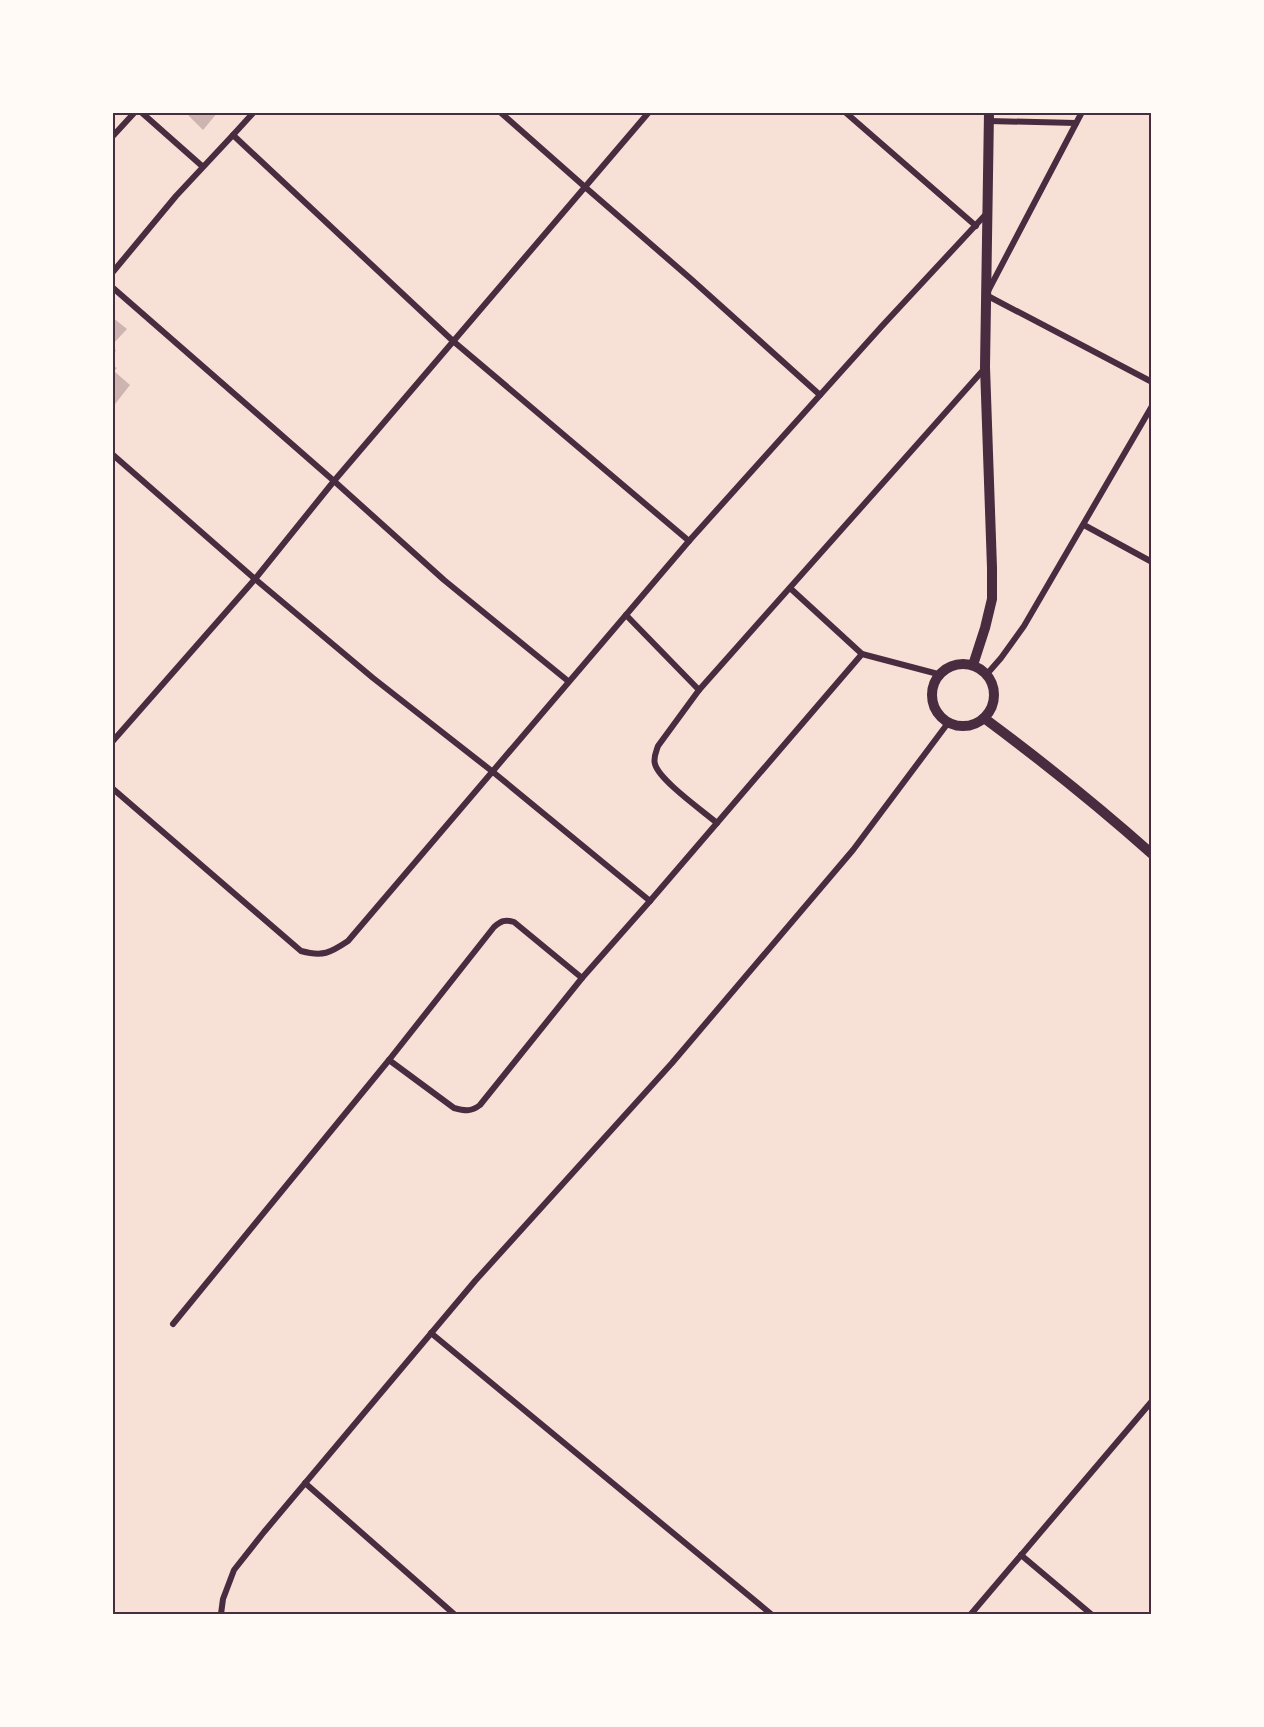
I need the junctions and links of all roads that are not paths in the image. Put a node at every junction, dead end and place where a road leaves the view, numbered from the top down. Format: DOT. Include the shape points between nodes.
graph roads {
  1 [pos="135,112"];
  2 [pos="141,112"];
  3 [pos="254,112"];
  4 [pos="500,112"];
  5 [pos="649,112"];
  6 [pos="845,112"];
  7 [pos="1082,112"];
  8 [pos="989,117"];
  9 [pos="1076,123"];
  10 [pos="233,135"];
  11 [pos="112,137"];
  12 [pos="202,166"];
  13 [pos="585,187"];
  14 [pos="988,212"];
  15 [pos="976,226"];
  16 [pos="112,273"];
  17 [pos="112,287"];
  18 [pos="986,295"];
  19 [pos="453,341"];
  20 [pos="985,368"];
  21 [pos="1152,382"];
  22 [pos="820,395"];
  23 [pos="1152,406"];
  24 [pos="112,454"];
  25 [pos="334,481"];
  26 [pos="1084,525"];
  27 [pos="689,541"];
  28 [pos="1152,562"];
  29 [pos="255,579"];
  30 [pos="790,588"];
  31 [pos="626,615"];
  32 [pos="862,654"];
  33 [pos="973,665"];
  34 [pos="938,674"];
  35 [pos="987,674"];
  36 [pos="568,681"];
  37 [pos="699,690"];
  38 [pos="984,718"];
  39 [pos="948,723"];
  40 [pos="112,742"];
  41 [pos="493,772"];
  42 [pos="112,788"];
  43 [pos="717,823"];
  44 [pos="1152,854"];
  45 [pos="650,901"];
  46 [pos="582,978"];
  47 [pos="389,1060"];
  48 [pos="173,1324"];
  49 [pos="431,1333"];
  50 [pos="1152,1401"];
  51 [pos="305,1483"];
  52 [pos="1021,1555"];
  53 [pos="221,1614"];
  54 [pos="454,1614"];
  55 [pos="771,1614"];
  56 [pos="971,1614"];
  57 [pos="1091,1614"];
  1 -- 11 [label="street"];
  2 -- 12 [label="street"];
  3 -- 10 [label="street"];
  4 -- 13 [label="street"];
  5 -- 13 [label="street"];
  6 -- 15 [label="street"];
  7 -- 9 [label="street"];
  8 -- 9 [label="street"];
  8 -- 14 [label="street"];
  9 -- 18 [label="street"];
  10 -- 12 [label="street"];
  10 -- 19 [label="street"];
  12 -- 16 [label="street"];
  13 -- 19 [label="street"];
  13 -- 22 [label="street"];
  14 -- 15 [label="street"];
  14 -- 18 [label="street"];
  15 -- 22 [label="street"];
  17 -- 25 [label="street"];
  18 -- 20 [label="street"];
  18 -- 21 [label="street"];
  19 -- 25 [label="street"];
  19 -- 27 [label="street"];
  20 -- 30 [label="street"];
  20 -- 33 [label="street" via="992,599"];
  22 -- 27 [label="street"];
  23 -- 26 [label="street"];
  24 -- 29 [label="street"];
  25 -- 29 [label="street"];
  25 -- 36 [label="street" via="444,580"];
  26 -- 28 [label="street"];
  26 -- 35 [label="street" via="1024,626"];
  27 -- 31 [label="street"];
  29 -- 40 [label="street"];
  29 -- 41 [label="street"];
  30 -- 32 [label="street"];
  30 -- 37 [label="street"];
  31 -- 36 [label="street"];
  31 -- 37 [label="street"];
  32 -- 34 [label="street"];
  32 -- 43 [label="street"];
  33 -- 34 [label="street" via="954,664"];
  33 -- 35 [label="street"];
  34 -- 39 [label="street" via="932,701"];
  35 -- 38 [label="street" via="994,697"];
  36 -- 41 [label="street"];
  37 -- 43 [label="street" via="658,746 654,763 665,779"];
  38 -- 39 [label="street" via="966,726"];
  38 -- 44 [label="street"];
  39 -- 49 [label="street" via="845,859 672,1063"];
  41 -- 42 [label="street" via="348,942 330,953 315,955 301,951"];
  41 -- 45 [label="street"];
  43 -- 45 [label="street"];
  45 -- 46 [label="street"];
  46 -- 47 [label="street" via="472,1111 454,1108"];
  46 -- 47 [label="street" via="514,922 501,921"];
  47 -- 48 [label="street"];
  49 -- 51 [label="street"];
  49 -- 55 [label="street"];
  50 -- 52 [label="street"];
  51 -- 53 [label="street" via="234,1570"];
  51 -- 54 [label="street"];
  52 -- 56 [label="street"];
  52 -- 57 [label="street"];
}
